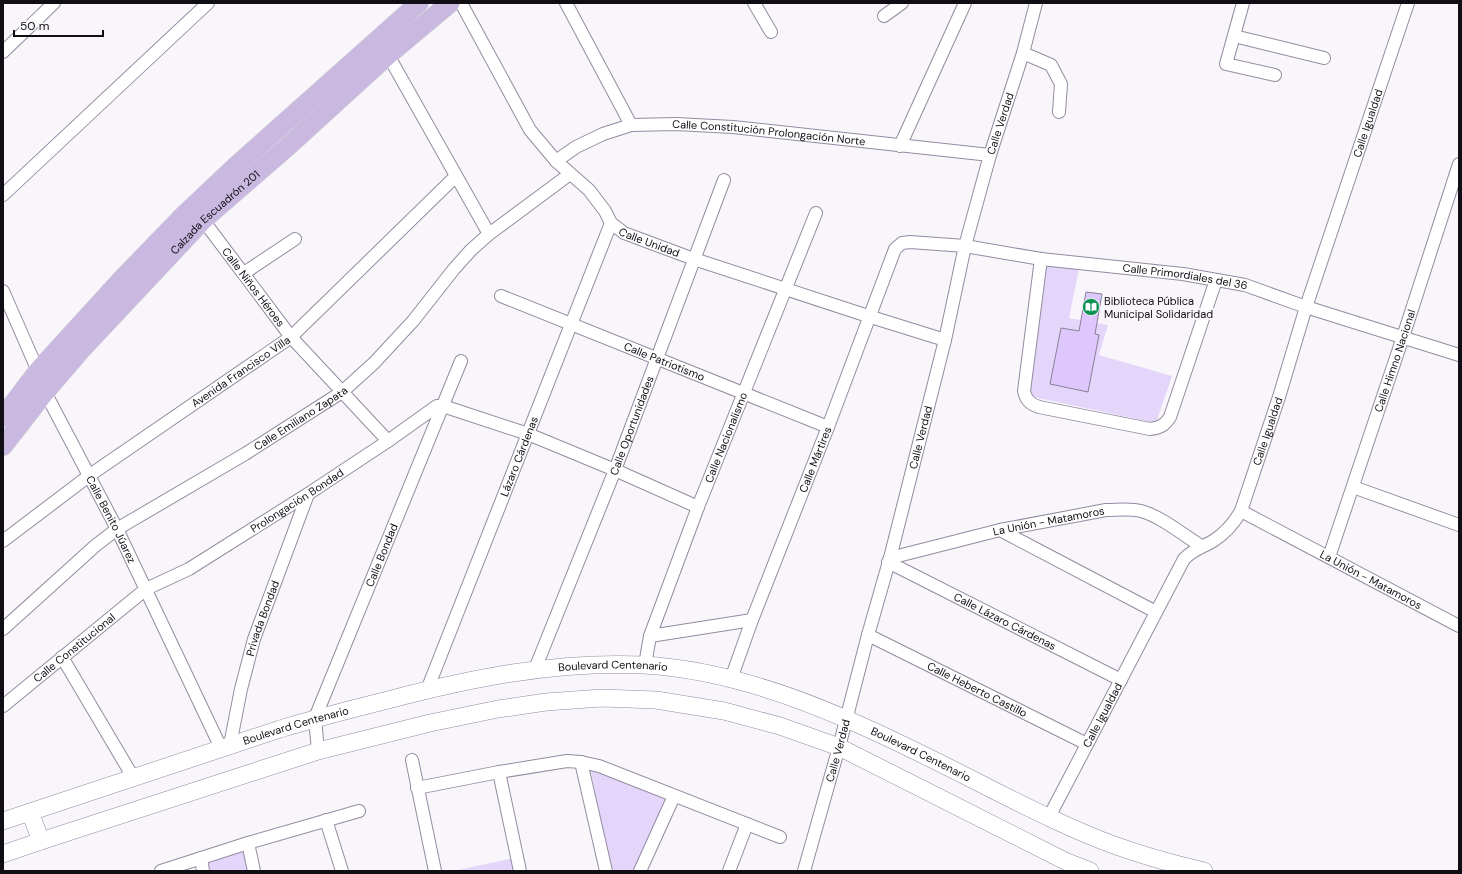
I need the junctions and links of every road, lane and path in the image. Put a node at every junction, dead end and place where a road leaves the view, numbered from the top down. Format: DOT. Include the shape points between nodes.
graph roads {
  1 [pos="54,3"];
  2 [pos="208,3"];
  3 [pos="419,3"];
  4 [pos="450,3"];
  5 [pos="461,3"];
  6 [pos="566,3"];
  7 [pos="754,3"];
  8 [pos="902,3"];
  9 [pos="965,3"];
  10 [pos="1036,3"];
  11 [pos="1243,3"];
  12 [pos="1408,3"];
  13 [pos="884,16"];
  14 [pos="771,32"];
  15 [pos="1234,36"];
  16 [pos="3,52"];
  17 [pos="1022,53"];
  18 [pos="388,55"];
  19 [pos="1324,58"];
  20 [pos="1275,75"];
  21 [pos="1059,112"];
  22 [pos="631,125"];
  23 [pos="900,146"];
  24 [pos="990,155"];
  25 [pos="556,161"];
  26 [pos="1459,164"];
  27 [pos="570,174"];
  28 [pos="456,176"];
  29 [pos="724,180"];
  30 [pos="3,195"];
  31 [pos="816,213"];
  32 [pos="203,220"];
  33 [pos="611,223"];
  34 [pos="489,234"];
  35 [pos="295,239"];
  36 [pos="902,243"];
  37 [pos="965,246"];
  38 [pos="694,259"];
  39 [pos="1041,259"];
  40 [pos="244,273"];
  41 [pos="1216,280"];
  42 [pos="786,289"];
  43 [pos="3,291"];
  44 [pos="501,296"];
  45 [pos="1306,306"];
  46 [pos="871,317"];
  47 [pos="571,324"];
  48 [pos="291,337"];
  49 [pos="1403,337"];
  50 [pos="945,340"];
  51 [pos="1459,355"];
  52 [pos="657,358"];
  53 [pos="461,360"];
  54 [pos="38,371"];
  55 [pos="45,392"];
  56 [pos="342,392"];
  57 [pos="744,393"];
  58 [pos="443,406"];
  59 [pos="3,418"];
  60 [pos="828,427"];
  61 [pos="528,434"];
  62 [pos="388,441"];
  63 [pos="3,446"];
  64 [pos="615,470"];
  65 [pos="90,475"];
  66 [pos="1353,487"];
  67 [pos="308,494"];
  68 [pos="698,507"];
  69 [pos="1241,511"];
  70 [pos="1459,524"];
  71 [pos="117,529"];
  72 [pos="1000,530"];
  73 [pos="3,541"];
  74 [pos="1201,546"];
  75 [pos="1329,558"];
  76 [pos="889,560"];
  77 [pos="146,589"];
  78 [pos="1156,612"];
  79 [pos="752,620"];
  80 [pos="1459,626"];
  81 [pos="3,629"];
  82 [pos="868,635"];
  83 [pos="650,636"];
  84 [pos="62,658"];
  85 [pos="645,666"];
  86 [pos="535,669"];
  87 [pos="731,679"];
  88 [pos="1121,680"];
  89 [pos="426,690"];
  90 [pos="3,706"];
  91 [pos="315,718"];
  92 [pos="846,719"];
  93 [pos="1087,744"];
  94 [pos="225,747"];
  95 [pos="839,747"];
  96 [pos="318,752"];
  97 [pos="412,760"];
  98 [pos="581,762"];
  99 [pos="499,772"];
  100 [pos="133,777"];
  101 [pos="417,788"];
  102 [pos="674,796"];
  103 [pos="359,811"];
  104 [pos="30,812"];
  105 [pos="1048,818"];
  106 [pos="326,820"];
  107 [pos="3,821"];
  108 [pos="747,824"];
  109 [pos="780,837"];
  110 [pos="41,840"];
  111 [pos="248,843"];
  112 [pos="3,854"];
  113 [pos="202,858"];
  114 [pos="161,871"];
  115 [pos="203,871"];
  116 [pos="254,871"];
  117 [pos="342,871"];
  118 [pos="435,871"];
  119 [pos="520,871"];
  120 [pos="606,871"];
  121 [pos="640,871"];
  122 [pos="729,871"];
  123 [pos="804,871"];
  124 [pos="1090,871"];
  125 [pos="1204,871"];
  1 -- 16 [label="street"];
  2 -- 30 [label="street"];
  3 -- 54 [label="main road, Calzada Escuadrón 201" via="236,166 184,216"];
  4 -- 18 [label="main road, Calzada Escuadrón 201"];
  5 -- 25 [label="street, Calle Unidad" via="530,130"];
  6 -- 22 [label="street"];
  7 -- 14 [label="street"];
  8 -- 13 [label="street"];
  9 -- 23 [label="street"];
  10 -- 17 [label="street, Calle Verdad"];
  11 -- 15 [label="street"];
  12 -- 45 [label="street, Calle Igualdad"];
  15 -- 19 [label="street"];
  15 -- 20 [label="street" via="1226,64"];
  17 -- 21 [label="street" via="1051,64 1061,84"];
  17 -- 24 [label="street, Calle Verdad"];
  18 -- 28 [label="street"];
  18 -- 32 [label="main road, Calzada Escuadrón 201"];
  22 -- 23 [label="street, Calle Constitución Prolongación Norte" via="733,127"];
  22 -- 25 [label="street, Calle Constitución Prolongación Norte" via="602,134"];
  23 -- 24 [label="street, Calle Constitución Prolongación Norte"];
  24 -- 37 [label="street, Calle Verdad"];
  25 -- 27 [label="street, Calle Unidad"];
  26 -- 49 [label="street, Calle Himno Nacional"];
  27 -- 33 [label="street, Calle Unidad" via="589,190"];
  27 -- 34 [label="street, Calle Emiliano Zapata"];
  28 -- 34 [label="street"];
  28 -- 48 [label="street, Avenida Francisco Villa"];
  29 -- 38 [label="street, Calle Oportunidades"];
  31 -- 42 [label="street, Calle Nacionalismo"];
  32 -- 40 [label="street, Calle Niños Héroes"];
  32 -- 55 [label="main road, Calzada Escuadrón 201"];
  33 -- 38 [label="street, Calle Unidad" via="624,233"];
  33 -- 47 [label="street, Lázaro Cárdenas"];
  34 -- 56 [label="street, Calle Emiliano Zapata" via="454,269 413,321 374,363"];
  35 -- 40 [label="street"];
  36 -- 37 [label="street, Calle Primordiales del 36"];
  36 -- 46 [label="street, Calle Mártires" via="895,249"];
  37 -- 39 [label="street, Calle Primordiales del 36"];
  37 -- 50 [label="street, Calle Verdad"];
  38 -- 42 [label="street, Calle Unidad"];
  38 -- 52 [label="street, Calle Oportunidades"];
  39 -- 41 [label="street, Calle Primordiales del 36" via="1143,269"];
  39 -- 41 [label="street" via="1024,391 1026,399 1039,407 1150,429 1160,428 1170,417"];
  40 -- 48 [label="street, Calle Niños Héroes"];
  41 -- 45 [label="street, Calle Primordiales del 36" via="1245,285"];
  42 -- 46 [label="street, Calle Unidad"];
  42 -- 57 [label="street, Calle Nacionalismo"];
  43 -- 54 [label="street, Calle Benito Júarez"];
  44 -- 47 [label="street, Calle Patriotismo"];
  45 -- 49 [label="street, Calle Primordiales del 36"];
  45 -- 69 [label="street, Calle Igualdad"];
  46 -- 50 [label="street, Calle Unidad"];
  46 -- 60 [label="street, Calle Mártires"];
  47 -- 52 [label="street, Calle Patriotismo"];
  47 -- 61 [label="street, Lázaro Cárdenas"];
  48 -- 56 [label="street, Calle Niños Héroes"];
  48 -- 65 [label="street, Avenida Francisco Villa"];
  49 -- 51 [label="street, Calle Primordiales del 36"];
  49 -- 66 [label="street, Calle Himno Nacional"];
  50 -- 76 [label="street, Calle Verdad"];
  52 -- 57 [label="street, Calle Patriotismo"];
  52 -- 64 [label="street, Calle Oportunidades"];
  53 -- 58 [label="street, Calle Bondad"];
  54 -- 55 [label="street, Calle Benito Júarez"];
  54 -- 59 [label="main road, Calzada Escuadrón 201"];
  55 -- 63 [label="main road, Calzada Escuadrón 201"];
  55 -- 65 [label="street, Calle Benito Júarez"];
  56 -- 62 [label="street, Calle Niños Héroes"];
  56 -- 71 [label="street, Calle Emiliano Zapata" via="245,454"];
  57 -- 60 [label="street, Calle Patriotismo"];
  57 -- 68 [label="street, Calle Nacionalismo"];
  58 -- 61 [label="street"];
  58 -- 62 [label="street, Prolongación Bondad" via="432,408"];
  58 -- 91 [label="street, Calle Bondad"];
  60 -- 79 [label="street, Calle Mártires"];
  61 -- 64 [label="street"];
  61 -- 89 [label="street, Lázaro Cárdenas"];
  62 -- 67 [label="street, Prolongación Bondad"];
  64 -- 68 [label="street"];
  64 -- 86 [label="street, Calle Oportunidades"];
  65 -- 71 [label="street, Calle Benito Júarez"];
  65 -- 73 [label="street, Avenida Francisco Villa"];
  66 -- 70 [label="street"];
  66 -- 75 [label="street, Calle Himno Nacional"];
  67 -- 77 [label="street, Prolongación Bondad" via="189,569"];
  67 -- 94 [label="street, Privada Bondad" via="254,640"];
  68 -- 83 [label="street, Calle Nacionalismo"];
  69 -- 74 [label="street, Calle Igualdad" via="1222,535"];
  69 -- 75 [label="street, La Unión - Matamoros"];
  71 -- 77 [label="street, Calle Benito Júarez"];
  71 -- 81 [label="street, Calle Emiliano Zapata"];
  72 -- 74 [label="street, La Unión - Matamoros" via="1122,509 1140,511 1159,519"];
  72 -- 76 [label="street, La Unión - Matamoros"];
  72 -- 78 [label="street"];
  74 -- 78 [label="street, Calle Igualdad" via="1184,559"];
  75 -- 80 [label="street, La Unión - Matamoros"];
  76 -- 82 [label="street, Calle Verdad"];
  76 -- 88 [label="street, Calle Lázaro Cárdenas"];
  77 -- 84 [label="street, Calle Constitucional"];
  77 -- 94 [label="street, Calle Benito Júarez"];
  78 -- 88 [label="street, Calle Igualdad"];
  79 -- 83 [label="street"];
  79 -- 87 [label="street, Calle Mártires"];
  82 -- 92 [label="street, Calle Verdad"];
  82 -- 93 [label="street, Calle Heberto Castillo"];
  83 -- 85 [label="street, Calle Nacionalismo"];
  84 -- 90 [label="street, Calle Constitucional"];
  84 -- 100 [label="street"];
  85 -- 86 [label="main road, Boulevard Centenario" via="596,665"];
  85 -- 87 [label="main road, Boulevard Centenario" via="692,671"];
  86 -- 89 [label="main road, Boulevard Centenario"];
  87 -- 92 [label="main road, Boulevard Centenario" via="790,696"];
  88 -- 93 [label="street, Calle Igualdad"];
  89 -- 91 [label="main road, Boulevard Centenario"];
  91 -- 94 [label="main road, Boulevard Centenario"];
  91 -- 96 [label="street, Calle Bondad"];
  92 -- 95 [label="street, Calle Verdad"];
  92 -- 105 [label="main road, Boulevard Centenario"];
  93 -- 105 [label="street, Calle Igualdad"];
  94 -- 100 [label="main road, Boulevard Centenario"];
  95 -- 96 [label="main road" via="780,726 724,712 656,700 602,698 498,709 430,723"];
  95 -- 123 [label="street, Calle Verdad"];
  95 -- 124 [label="main road" via="1067,862"];
  96 -- 110 [label="main road"];
  97 -- 101 [label="street"];
  98 -- 99 [label="street" via="566,761"];
  98 -- 102 [label="street" via="599,766"];
  98 -- 120 [label="street"];
  99 -- 101 [label="street"];
  99 -- 119 [label="street"];
  100 -- 104 [label="main road, Boulevard Centenario"];
  101 -- 118 [label="street"];
  102 -- 108 [label="street"];
  102 -- 121 [label="street"];
  103 -- 106 [label="street"];
  104 -- 107 [label="main road, Boulevard Centenario"];
  104 -- 110 [label="main road"];
  105 -- 125 [label="main road, Boulevard Centenario" via="1109,843"];
  106 -- 111 [label="street"];
  106 -- 117 [label="street"];
  108 -- 109 [label="street"];
  108 -- 122 [label="street"];
  110 -- 112 [label="main road"];
  111 -- 113 [label="street"];
  111 -- 116 [label="street"];
  113 -- 114 [label="street"];
  113 -- 115 [label="street"];
}
